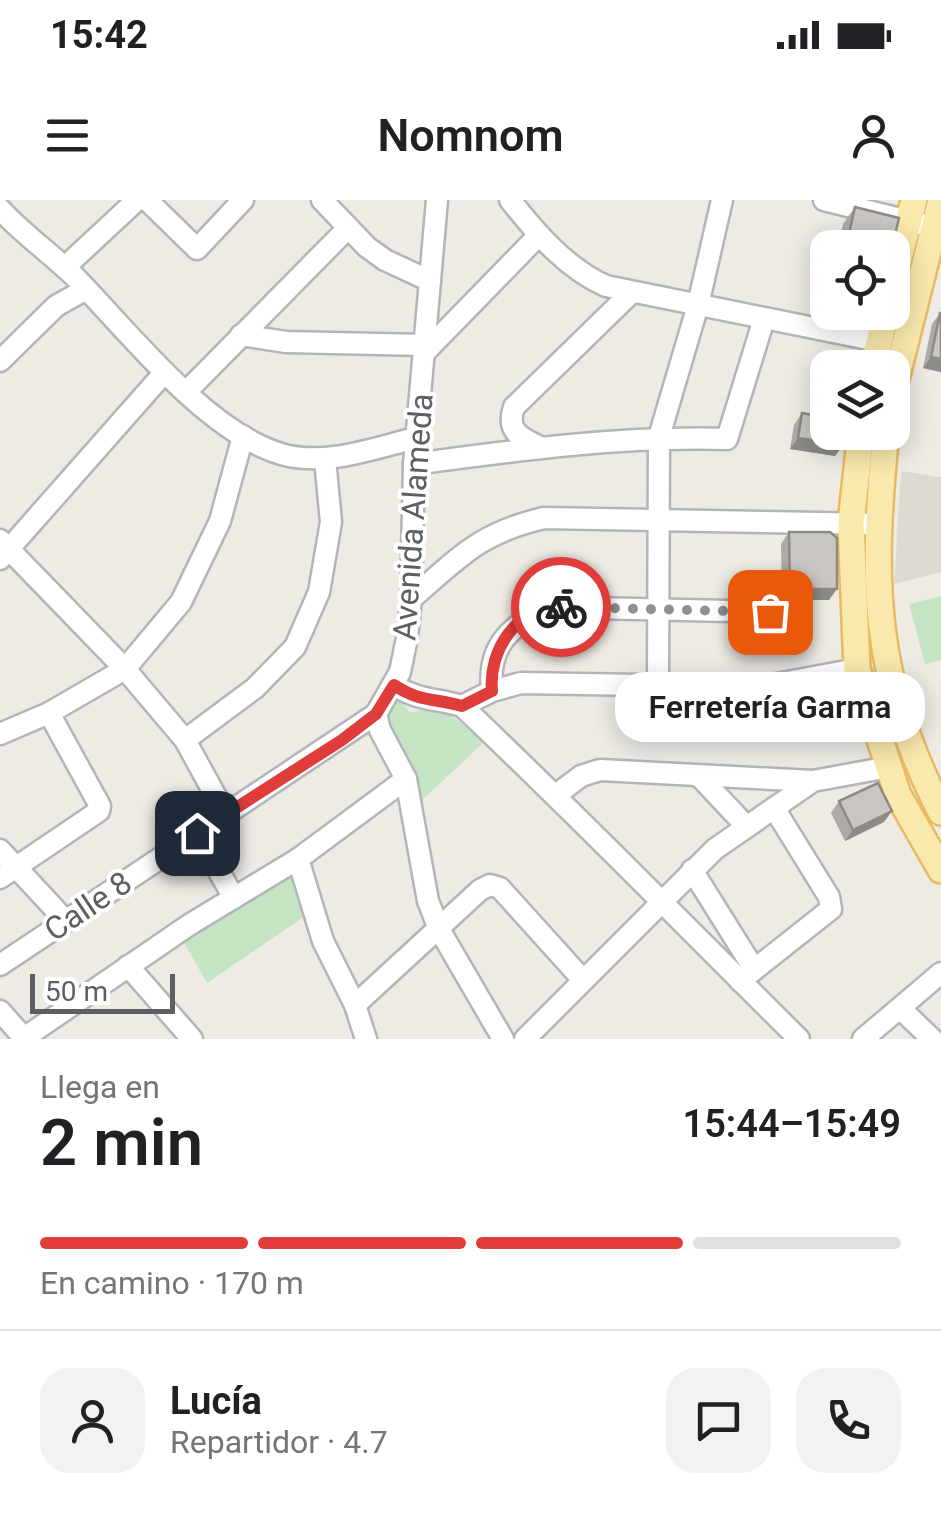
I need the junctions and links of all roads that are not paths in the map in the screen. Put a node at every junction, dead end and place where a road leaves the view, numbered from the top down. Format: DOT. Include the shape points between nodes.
graph roads {
  1 [pos="137,200"];
  2 [pos="147,200"];
  3 [pos="242,200"];
  4 [pos="322,200"];
  5 [pos="437,200"];
  6 [pos="510,200"];
  7 [pos="722,200"];
  8 [pos="824,200"];
  9 [pos="940,200"];
  10 [pos="924,219"];
  11 [pos="5,223"];
  12 [pos="348,228"];
  13 [pos="538,236"];
  14 [pos="910,248"];
  15 [pos="65,268"];
  16 [pos="430,281"];
  17 [pos="86,288"];
  18 [pos="632,292"];
  19 [pos="698,305"];
  20 [pos="764,318"];
  21 [pos="881,330"];
  22 [pos="241,335"];
  23 [pos="878,340"];
  24 [pos="425,349"];
  25 [pos="877,350"];
  26 [pos="900,350"];
  27 [pos="0,361"];
  28 [pos="164,373"];
  29 [pos="186,392"];
  30 [pos="243,436"];
  31 [pos="660,437"];
  32 [pos="416,438"];
  33 [pos="540,446"];
  34 [pos="859,450"];
  35 [pos="885,450"];
  36 [pos="325,460"];
  37 [pos="414,464"];
  38 [pos="658,518"];
  39 [pos="851,523"];
  40 [pos="879,524"];
  41 [pos="3,550"];
  42 [pos="412,600"];
  43 [pos="658,609"];
  44 [pos="770,612"];
  45 [pos="125,669"];
  46 [pos="857,669"];
  47 [pos="394,685"];
  48 [pos="658,687"];
  49 [pos="492,691"];
  50 [pos="462,706"];
  51 [pos="49,713"];
  52 [pos="376,714"];
  53 [pos="0,734"];
  54 [pos="185,740"];
  55 [pos="889,767"];
  56 [pos="700,777"];
  57 [pos="406,779"];
  58 [pos="933,779"];
  59 [pos="814,782"];
  60 [pos="556,795"];
  61 [pos="774,808"];
  62 [pos="941,812"];
  63 [pos="226,813"];
  64 [pos="747,827"];
  65 [pos="197,833"];
  66 [pos="298,859"];
  67 [pos="5,865"];
  68 [pos="692,870"];
  69 [pos="941,870"];
  70 [pos="234,898"];
  71 [pos="660,903"];
  72 [pos="66,921"];
  73 [pos="439,929"];
  74 [pos="0,965"];
  75 [pos="128,966"];
  76 [pos="941,973"];
  77 [pos="747,975"];
  78 [pos="583,980"];
  79 [pos="355,1006"];
  80 [pos="901,1009"];
  81 [pos="0,1011"];
  82 [pos="24,1038"];
  83 [pos="192,1039"];
  84 [pos="366,1039"];
  85 [pos="503,1039"];
  86 [pos="525,1039"];
  87 [pos="799,1039"];
  88 [pos="863,1039"];
  89 [pos="932,1039"];
  1 -- 15 [label="street"];
  2 -- 3 [label="street" via="197,250"];
  4 -- 12 [label="street"];
  5 -- 16 [label="street, Avenida Alameda"];
  6 -- 13 [label="street"];
  7 -- 19 [label="street"];
  8 -- 10 [label="street"];
  9 -- 10 [label="main road"];
  10 -- 14 [label="main road"];
  10 -- 26 [label="main road"];
  11 -- 15 [label="street"];
  12 -- 16 [label="street" via="384,260"];
  12 -- 22 [label="street"];
  13 -- 18 [label="street" via="592,280"];
  13 -- 24 [label="street"];
  15 -- 17 [label="street"];
  16 -- 24 [label="street, Avenida Alameda"];
  17 -- 27 [label="street" via="56,306"];
  17 -- 28 [label="street"];
  18 -- 19 [label="street"];
  18 -- 33 [label="street" via="514,406 510,419 518,437"];
  19 -- 20 [label="street"];
  19 -- 31 [label="street"];
  20 -- 23 [label="street"];
  20 -- 31 [label="street" via="727,439"];
  21 -- 23 [label="main road"];
  22 -- 24 [label="street"];
  22 -- 29 [label="street"];
  23 -- 25 [label="main road"];
  24 -- 32 [label="street, Avenida Alameda"];
  28 -- 29 [label="street"];
  28 -- 41 [label="street"];
  29 -- 30 [label="street"];
  30 -- 36 [label="street" via="282,454"];
  30 -- 45 [label="street" via="220,521 181,602"];
  31 -- 33 [label="street"];
  31 -- 38 [label="street"];
  32 -- 36 [label="street"];
  32 -- 37 [label="street, Avenida Alameda"];
  33 -- 37 [label="street"];
  34 -- 39 [label="main road"];
  35 -- 40 [label="main road"];
  36 -- 54 [label="street" via="330,522 319,592 295,647 255,688"];
  37 -- 42 [label="street, Avenida Alameda"];
  38 -- 39 [label="street"];
  38 -- 42 [label="street" via="544,518 507,527 475,544"];
  38 -- 43 [label="street"];
  39 -- 40 [label="street"];
  39 -- 46 [label="main road"];
  40 -- 58 [label="main road" via="882,650 892,691"];
  41 -- 45 [label="street"];
  42 -- 47 [label="street, Avenida Alameda"];
  43 -- 44 [label="street"];
  43 -- 48 [label="street"];
  43 -- 49 [label="street" via="546,606 515,624 498,647"];
  45 -- 51 [label="street"];
  45 -- 54 [label="street"];
  46 -- 48 [label="street" via="760,687"];
  46 -- 55 [label="main road"];
  47 -- 50 [label="street" via="414,698"];
  47 -- 52 [label="street, Avenida Alameda"];
  48 -- 49 [label="street" via="521,683"];
  49 -- 50 [label="street"];
  50 -- 60 [label="street"];
  51 -- 53 [label="street"];
  51 -- 67 [label="street" via="99,811"];
  52 -- 57 [label="street"];
  52 -- 63 [label="street, Calle 8"];
  54 -- 63 [label="street"];
  55 -- 59 [label="street"];
  55 -- 69 [label="main road"];
  56 -- 59 [label="street"];
  56 -- 60 [label="street" via="600,770"];
  56 -- 64 [label="street"];
  57 -- 66 [label="street"];
  57 -- 73 [label="street" via="419,864"];
  58 -- 62 [label="main road"];
  59 -- 61 [label="street"];
  60 -- 71 [label="street"];
  61 -- 64 [label="street"];
  61 -- 77 [label="street" via="831,910"];
  63 -- 65 [label="street, Calle 8"];
  64 -- 68 [label="street"];
  65 -- 70 [label="street"];
  65 -- 72 [label="street, Calle 8"];
  66 -- 70 [label="street"];
  66 -- 79 [label="street" via="323,940"];
  67 -- 72 [label="street"];
  68 -- 71 [label="street"];
  68 -- 77 [label="street"];
  70 -- 75 [label="street"];
  71 -- 77 [label="street"];
  71 -- 78 [label="street"];
  72 -- 74 [label="street, Calle 8"];
  73 -- 78 [label="street" via="480,890 500,888"];
  73 -- 79 [label="street"];
  73 -- 85 [label="street"];
  75 -- 82 [label="street"];
  75 -- 83 [label="street"];
  76 -- 80 [label="street"];
  77 -- 87 [label="street"];
  78 -- 86 [label="street"];
  79 -- 84 [label="street"];
  80 -- 88 [label="street"];
  80 -- 89 [label="street"];
  81 -- 82 [label="street"];
}
